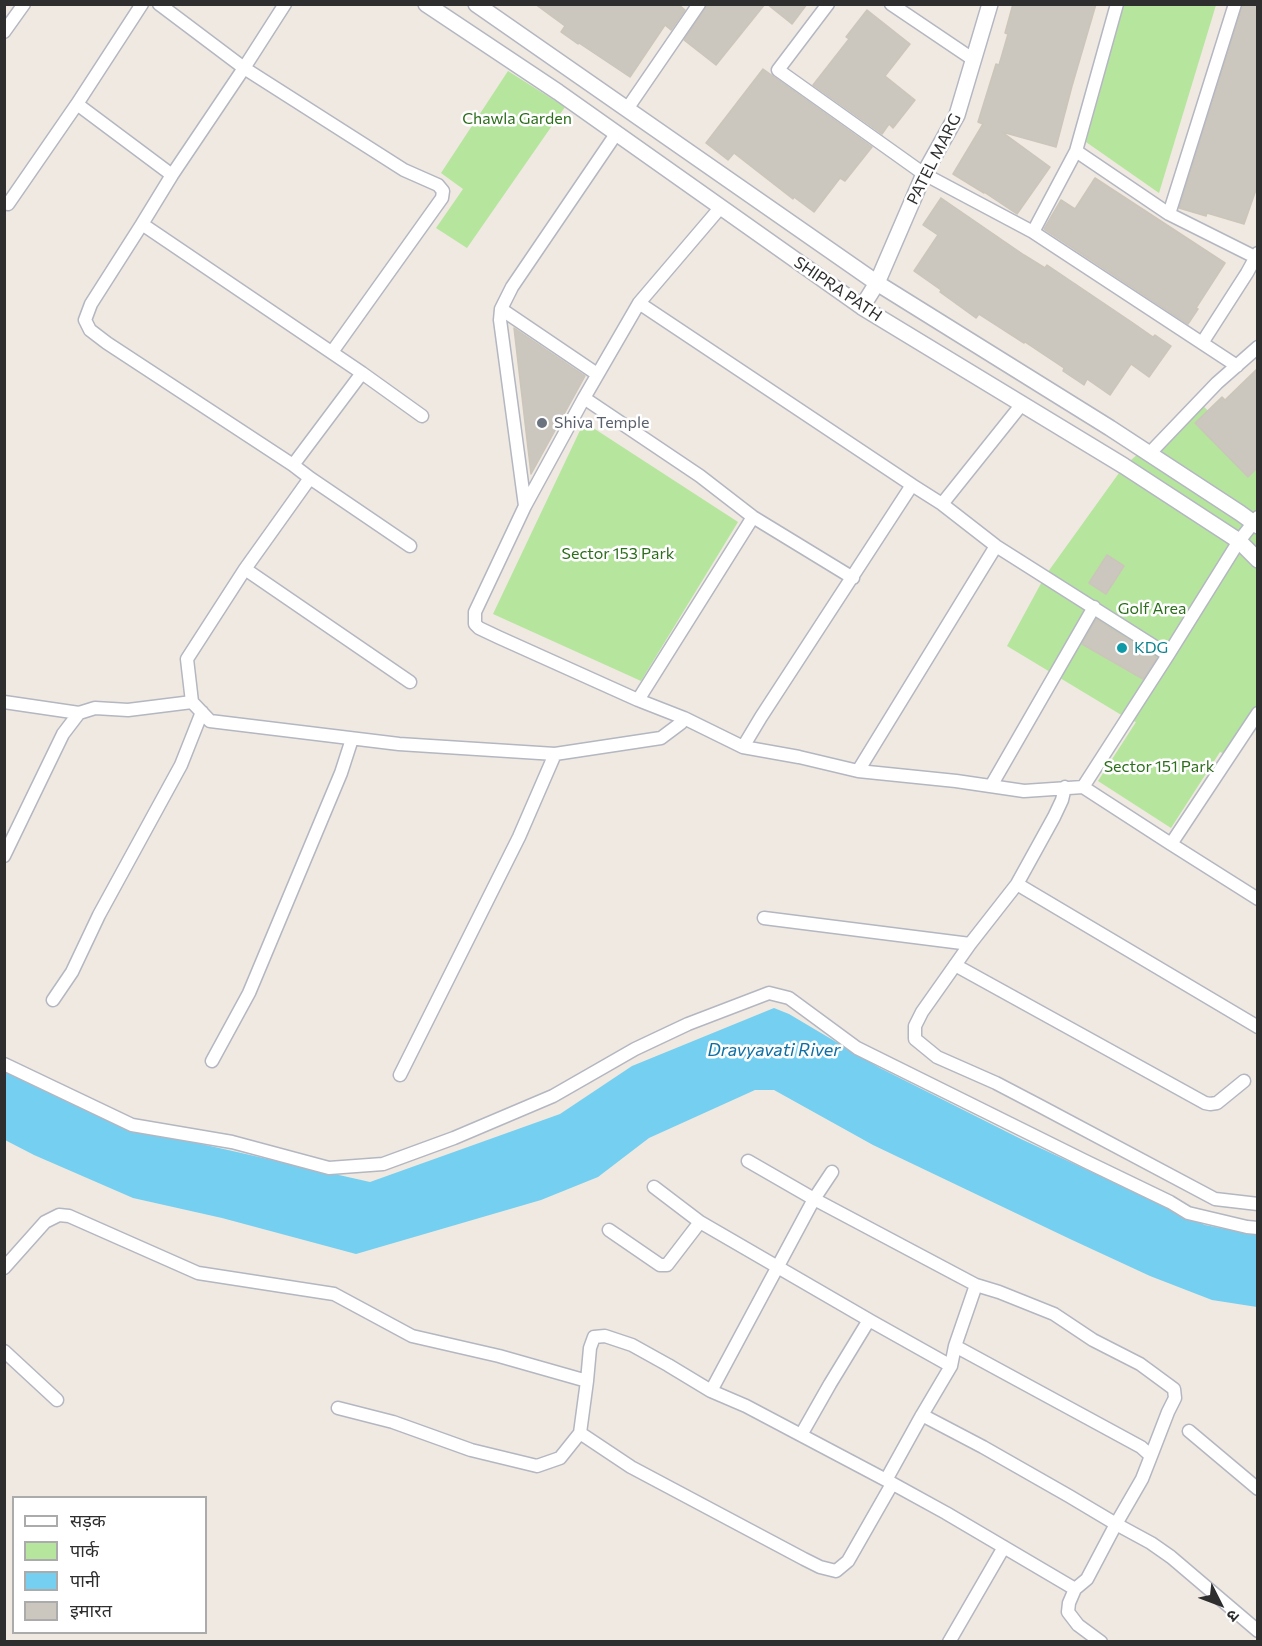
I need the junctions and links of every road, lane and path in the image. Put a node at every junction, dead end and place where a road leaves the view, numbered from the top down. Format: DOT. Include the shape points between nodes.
graph roads {
  1 [pos="24,4"];
  2 [pos="142,4"];
  3 [pos="159,4"];
  4 [pos="285,4"];
  5 [pos="426,4"];
  6 [pos="476,4"];
  7 [pos="699,4"];
  8 [pos="828,4"];
  9 [pos="891,4"];
  10 [pos="990,4"];
  11 [pos="1117,4"];
  12 [pos="1235,4"];
  13 [pos="4,32"];
  14 [pos="974,60"];
  15 [pos="244,68"];
  16 [pos="77,104"];
  17 [pos="627,109"];
  18 [pos="616,134"];
  19 [pos="1076,151"];
  20 [pos="924,174"];
  21 [pos="172,176"];
  22 [pos="8,204"];
  23 [pos="720,208"];
  24 [pos="1169,214"];
  25 [pos="142,224"];
  26 [pos="1033,232"];
  27 [pos="1256,255"];
  28 [pos="877,283"];
  29 [pos="639,303"];
  30 [pos="862,307"];
  31 [pos="501,309"];
  32 [pos="1202,343"];
  33 [pos="1257,347"];
  34 [pos="332,352"];
  35 [pos="1237,366"];
  36 [pos="362,373"];
  37 [pos="597,374"];
  38 [pos="584,398"];
  39 [pos="1023,404"];
  40 [pos="422,416"];
  41 [pos="1149,453"];
  42 [pos="293,465"];
  43 [pos="310,478"];
  44 [pos="912,485"];
  45 [pos="942,504"];
  46 [pos="525,506"];
  47 [pos="753,517"];
  48 [pos="1256,521"];
  49 [pos="1239,541"];
  50 [pos="410,546"];
  51 [pos="996,546"];
  52 [pos="1257,560"];
  53 [pos="245,569"];
  54 [pos="853,578"];
  55 [pos="1094,608"];
  56 [pos="1168,655"];
  57 [pos="410,682"];
  58 [pos="638,700"];
  59 [pos="4,702"];
  60 [pos="192,702"];
  61 [pos="202,712"];
  62 [pos="79,713"];
  63 [pos="1257,713"];
  64 [pos="684,718"];
  65 [pos="352,739"];
  66 [pos="743,747"];
  67 [pos="555,754"];
  68 [pos="858,771"];
  69 [pos="991,786"];
  70 [pos="1065,787"];
  71 [pos="1083,787"];
  72 [pos="1171,844"];
  73 [pos="4,855"];
  74 [pos="1017,884"];
  75 [pos="1257,899"];
  76 [pos="764,918"];
  77 [pos="970,944"];
  78 [pos="955,965"];
  79 [pos="53,1000"];
  80 [pos="1257,1027"];
  81 [pos="213,1061"];
  82 [pos="4,1064"];
  83 [pos="400,1075"];
  84 [pos="1244,1081"];
  85 [pos="748,1161"];
  86 [pos="832,1172"];
  87 [pos="654,1187"];
  88 [pos="814,1199"];
  89 [pos="1257,1204"];
  90 [pos="699,1221"];
  91 [pos="1257,1228"];
  92 [pos="609,1230"];
  93 [pos="778,1266"];
  94 [pos="4,1268"];
  95 [pos="976,1285"];
  96 [pos="869,1320"];
  97 [pos="955,1346"];
  98 [pos="4,1351"];
  99 [pos="951,1366"];
  100 [pos="587,1382"];
  101 [pos="711,1391"];
  102 [pos="57,1400"];
  103 [pos="338,1408"];
  104 [pos="922,1415"];
  105 [pos="1189,1431"];
  106 [pos="580,1433"];
  107 [pos="801,1435"];
  108 [pos="1151,1456"];
  109 [pos="889,1482"];
  110 [pos="1257,1489"];
  111 [pos="1116,1524"];
  112 [pos="1004,1547"];
  113 [pos="1075,1589"];
  114 [pos="1257,1631"];
  115 [pos="949,1641"];
  116 [pos="1101,1641"];
  1 -- 13 [label="street"];
  2 -- 16 [label="street"];
  3 -- 15 [label="street"];
  4 -- 15 [label="street"];
  5 -- 18 [label="street, SHIPRA PATH"];
  6 -- 17 [label="street, SHIPRA PATH"];
  7 -- 17 [label="street"];
  8 -- 20 [label="street" via="778,70"];
  9 -- 14 [label="street"];
  10 -- 14 [label="street, PATEL MARG"];
  11 -- 19 [label="street"];
  12 -- 24 [label="street"];
  14 -- 20 [label="street, PATEL MARG" via="957,115"];
  15 -- 21 [label="street"];
  15 -- 34 [label="street" via="443,191 442,198"];
  16 -- 21 [label="street"];
  16 -- 22 [label="street"];
  17 -- 28 [label="street, SHIPRA PATH"];
  18 -- 23 [label="street, SHIPRA PATH"];
  18 -- 31 [label="street" via="512,286"];
  19 -- 24 [label="street"];
  19 -- 26 [label="street"];
  20 -- 26 [label="street"];
  20 -- 28 [label="street, PATEL MARG"];
  21 -- 25 [label="street"];
  23 -- 29 [label="street"];
  23 -- 30 [label="street, SHIPRA PATH"];
  24 -- 27 [label="street"];
  25 -- 34 [label="street"];
  25 -- 42 [label="street" via="91,304 85,320 90,330"];
  26 -- 32 [label="street"];
  27 -- 32 [label="street"];
  28 -- 30 [label="street, PATEL MARG"];
  28 -- 41 [label="street, SHIPRA PATH"];
  29 -- 37 [label="street"];
  29 -- 44 [label="street"];
  30 -- 39 [label="street, SHIPRA PATH"];
  31 -- 37 [label="street"];
  31 -- 46 [label="street"];
  32 -- 35 [label="street"];
  33 -- 35 [label="street"];
  34 -- 36 [label="street"];
  35 -- 41 [label="street"];
  36 -- 40 [label="street"];
  36 -- 42 [label="street"];
  37 -- 38 [label="street"];
  38 -- 46 [label="street"];
  38 -- 47 [label="street" via="700,476"];
  39 -- 45 [label="street"];
  39 -- 49 [label="street, SHIPRA PATH"];
  41 -- 48 [label="street, SHIPRA PATH"];
  42 -- 43 [label="street"];
  43 -- 50 [label="street"];
  43 -- 53 [label="street"];
  44 -- 45 [label="street"];
  44 -- 54 [label="street"];
  45 -- 51 [label="street"];
  46 -- 58 [label="street" via="475,612 475,624"];
  47 -- 54 [label="street"];
  47 -- 58 [label="street"];
  48 -- 49 [label="street"];
  49 -- 52 [label="street, SHIPRA PATH"];
  49 -- 56 [label="street"];
  51 -- 55 [label="street"];
  51 -- 68 [label="street"];
  53 -- 57 [label="street"];
  53 -- 60 [label="street" via="187,659"];
  54 -- 66 [label="street"];
  55 -- 56 [label="street"];
  55 -- 69 [label="street"];
  56 -- 71 [label="street"];
  58 -- 64 [label="street"];
  59 -- 62 [label="street"];
  60 -- 61 [label="street"];
  60 -- 62 [label="street" via="128,710 95,708"];
  61 -- 65 [label="street" via="210,721"];
  61 -- 79 [label="street" via="181,765 72,972"];
  62 -- 73 [label="street" via="63,734"];
  63 -- 72 [label="street"];
  64 -- 66 [label="street"];
  64 -- 67 [label="street" via="661,738"];
  65 -- 67 [label="street"];
  65 -- 81 [label="street" via="249,993"];
  66 -- 68 [label="street"];
  67 -- 83 [label="street" via="519,837"];
  68 -- 69 [label="street"];
  69 -- 70 [label="street" via="1024,791"];
  70 -- 71 [label="street"];
  70 -- 74 [label="street" via="1054,818"];
  71 -- 72 [label="street"];
  72 -- 75 [label="street"];
  74 -- 77 [label="street"];
  74 -- 80 [label="street"];
  76 -- 77 [label="street"];
  77 -- 78 [label="street"];
  78 -- 84 [label="street" via="1205,1103 1217,1103"];
  78 -- 89 [label="street" via="915,1026 915,1039 921,1046 1215,1199"];
  82 -- 91 [label="street" via="132,1125 232,1142 329,1168 383,1164 553,1096 635,1049 769,993 789,998 857,1048 1188,1213"];
  85 -- 88 [label="street"];
  86 -- 88 [label="street"];
  87 -- 90 [label="street"];
  88 -- 93 [label="street"];
  88 -- 95 [label="street"];
  90 -- 92 [label="street" via="667,1265 660,1265"];
  90 -- 93 [label="street"];
  93 -- 96 [label="street"];
  93 -- 101 [label="street"];
  94 -- 100 [label="street" via="45,1222 58,1215 69,1216 198,1273 334,1294 412,1335"];
  95 -- 97 [label="street"];
  95 -- 108 [label="street" via="1054,1314 1170,1384 1176,1398"];
  96 -- 99 [label="street"];
  96 -- 107 [label="street"];
  97 -- 99 [label="street"];
  97 -- 108 [label="street"];
  98 -- 102 [label="street"];
  99 -- 104 [label="street"];
  100 -- 101 [label="street" via="594,1337 605,1336 641,1350"];
  100 -- 106 [label="street"];
  101 -- 107 [label="street"];
  103 -- 106 [label="street" via="393,1422 471,1450 537,1466 560,1458"];
  104 -- 109 [label="street"];
  104 -- 111 [label="street"];
  105 -- 110 [label="street"];
  106 -- 109 [label="street" via="631,1467 804,1559 836,1571 848,1561"];
  107 -- 109 [label="street"];
  108 -- 111 [label="street"];
  109 -- 112 [label="street"];
  111 -- 113 [label="street" via="1087,1579"];
  111 -- 114 [label="street" via="1171,1557"];
  112 -- 113 [label="street"];
  112 -- 115 [label="street"];
  113 -- 116 [label="street" via="1068,1612 1078,1625"];
}
